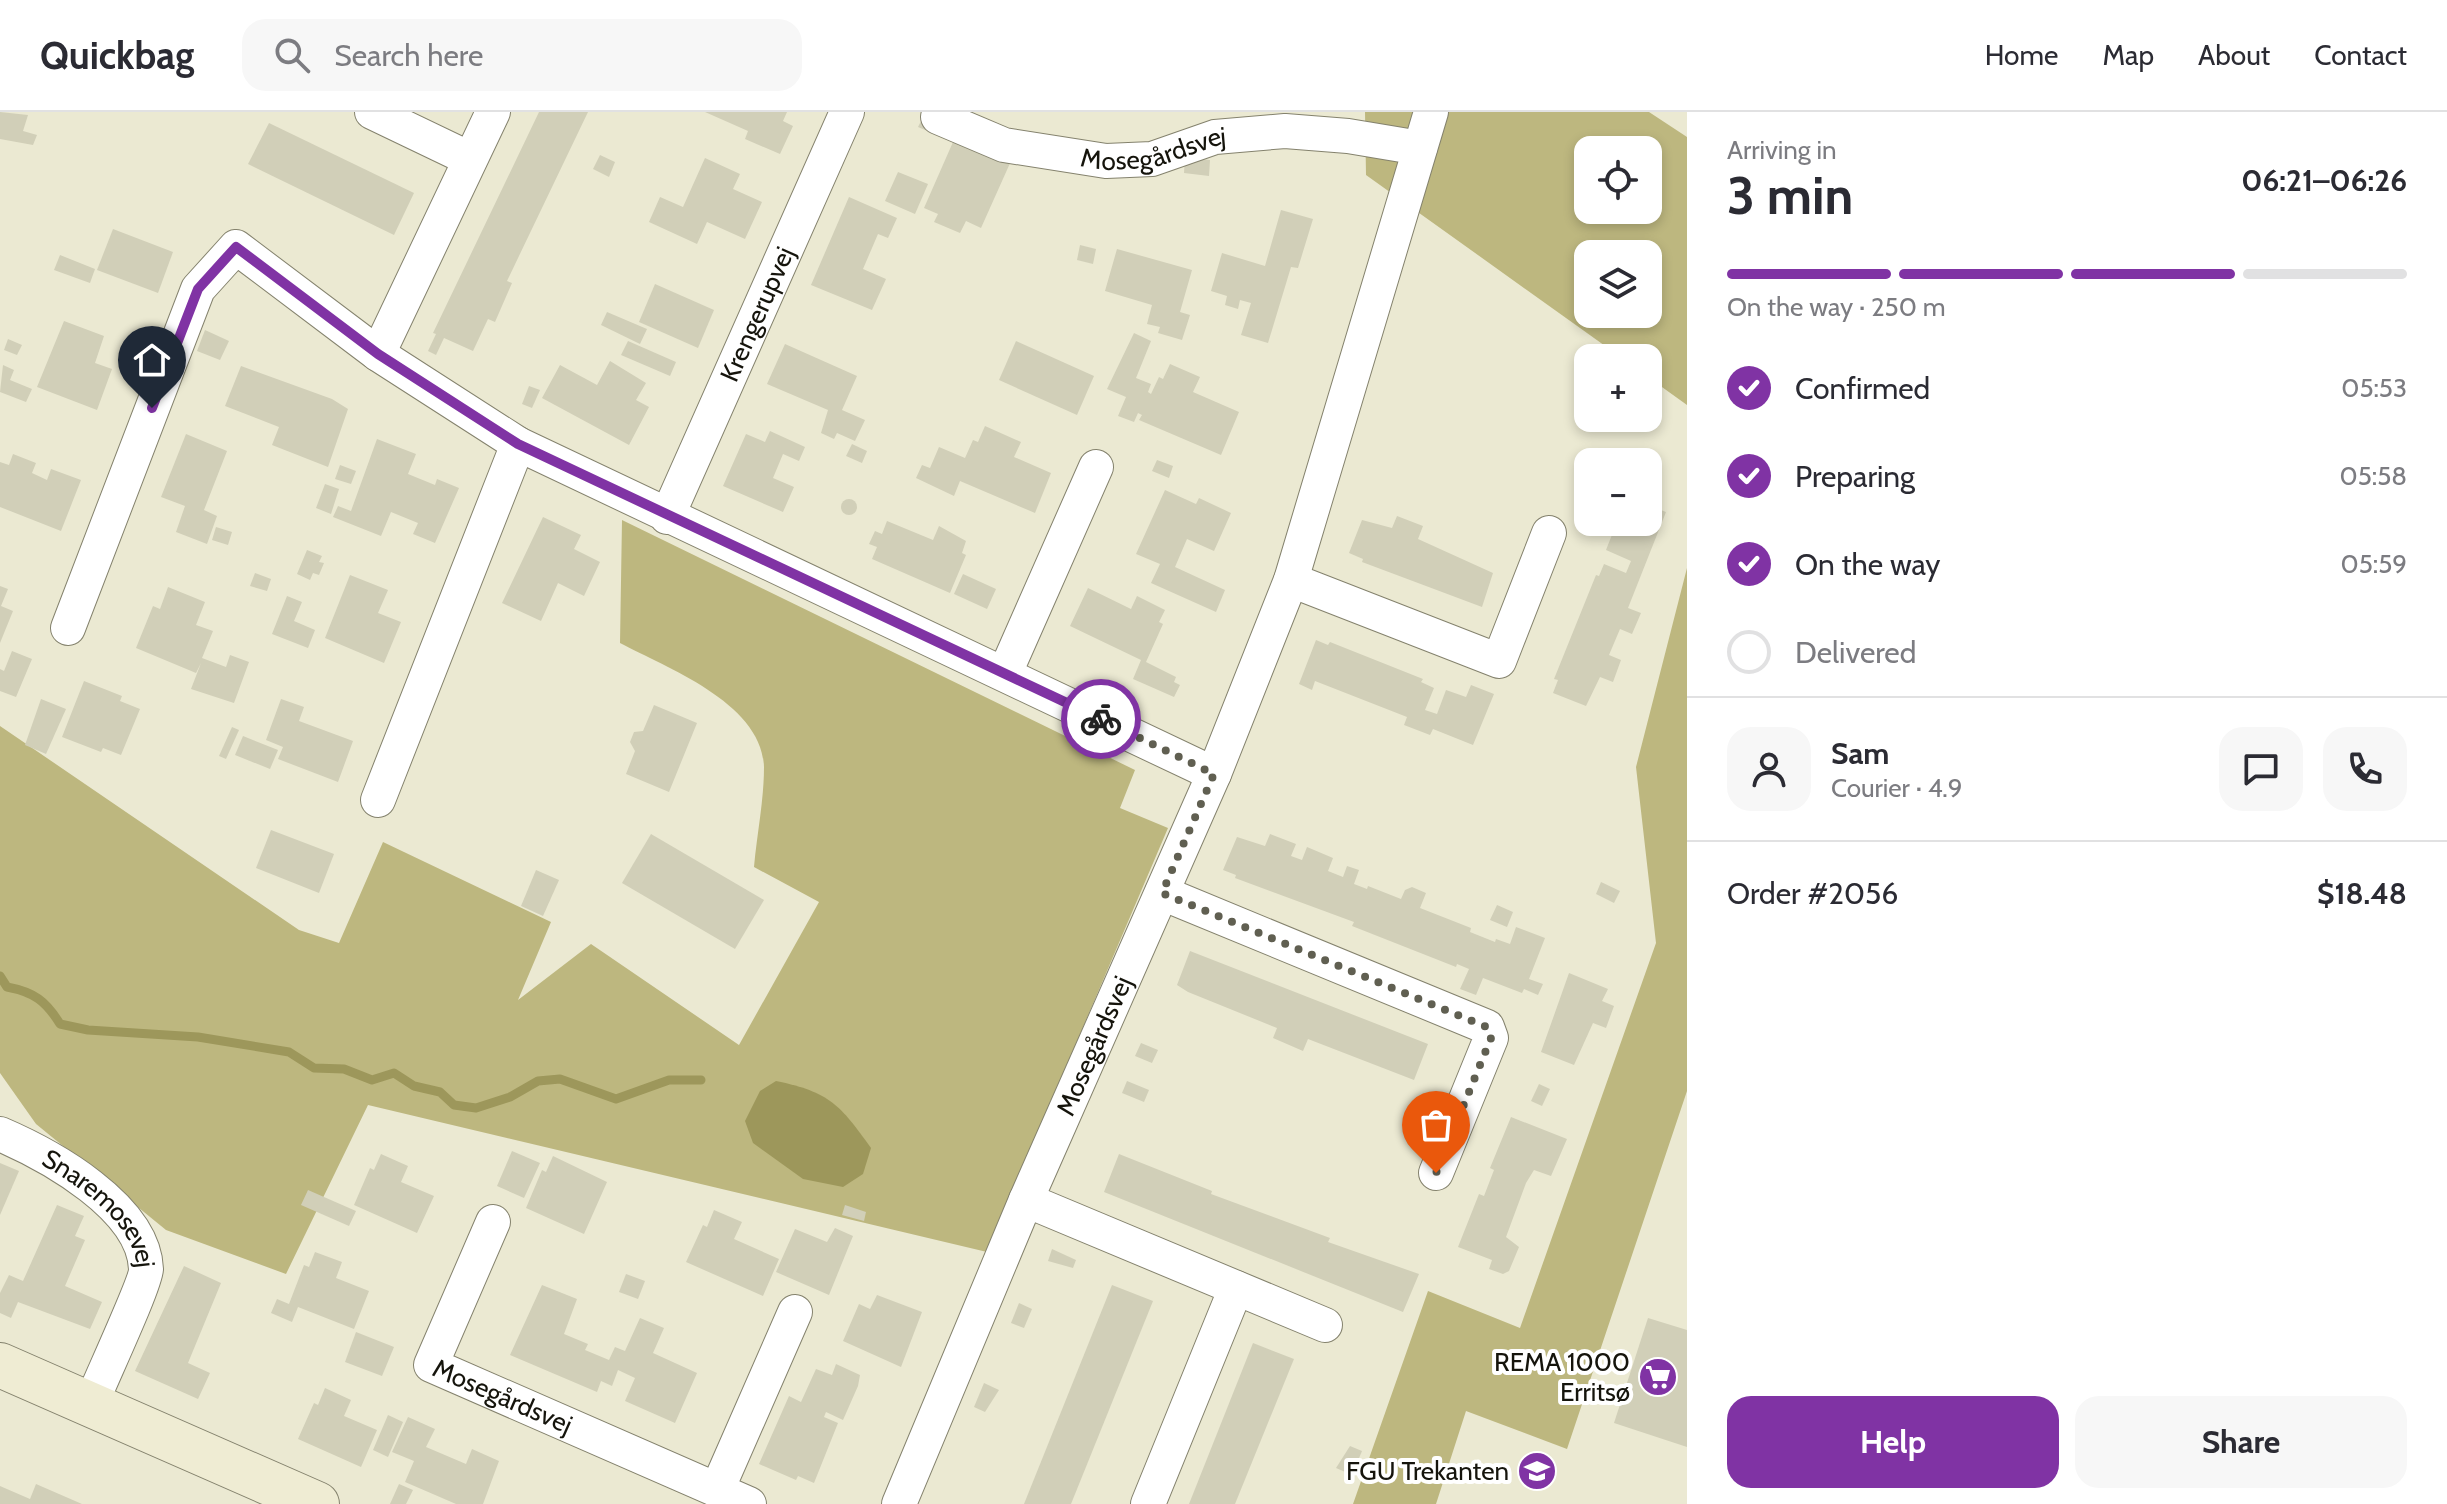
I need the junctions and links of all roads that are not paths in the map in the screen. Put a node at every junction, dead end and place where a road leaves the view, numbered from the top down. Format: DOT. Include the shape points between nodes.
graph roads {
  1 [pos="372,112"];
  2 [pos="493,112"];
  3 [pos="847,112"];
  4 [pos="1431,112"];
  5 [pos="938,117"];
  6 [pos="1420,148"];
  7 [pos="470,159"];
  8 [pos="378,354"];
  9 [pos="518,444"];
  10 [pos="1096,467"];
  11 [pos="667,517"];
  12 [pos="1549,533"];
  13 [pos="1291,580"];
  14 [pos="68,628"];
  15 [pos="1005,673"];
  16 [pos="1214,774"];
  17 [pos="378,800"];
  18 [pos="1162,893"];
  19 [pos="0,1134"];
  20 [pos="1436,1173"];
  21 [pos="1026,1200"];
  22 [pos="493,1222"];
  23 [pos="1236,1288"];
  24 [pos="795,1312"];
  25 [pos="1325,1325"];
  26 [pos="0,1365"];
  27 [pos="91,1404"];
  28 [pos="717,1490"];
  29 [pos="317,1504"];
  30 [pos="749,1504"];
  31 [pos="899,1504"];
  32 [pos="1148,1504"];
  1 -- 7 [label="street"];
  2 -- 7 [label="street"];
  3 -- 11 [label="street, Krengerupvej"];
  4 -- 6 [label="street, Mosegårdsvej"];
  5 -- 6 [label="street, Mosegårdsvej" via="1004,145 1106,161 1152,159 1215,137 1285,131"];
  6 -- 13 [label="street, Mosegårdsvej"];
  7 -- 8 [label="street"];
  8 -- 9 [label="street"];
  8 -- 14 [label="street" via="236,247 198,289"];
  9 -- 11 [label="street"];
  9 -- 17 [label="street"];
  10 -- 15 [label="street"];
  11 -- 15 [label="street"];
  12 -- 13 [label="street" via="1499,661"];
  13 -- 16 [label="street, Mosegårdsvej"];
  15 -- 16 [label="street"];
  16 -- 18 [label="street, Mosegårdsvej"];
  18 -- 20 [label="street" via="1487,1027 1491,1038"];
  18 -- 21 [label="street, Mosegårdsvej"];
  19 -- 27 [label="street, Snaremosevej" via="42,1152 134,1227 146,1270"];
  21 -- 23 [label="street"];
  21 -- 31 [label="street, Mosegårdsvej"];
  22 -- 28 [label="street, Mosegårdsvej" via="431,1365"];
  23 -- 25 [label="street"];
  23 -- 32 [label="street"];
  24 -- 28 [label="street"];
  26 -- 27 [label="street"];
  27 -- 29 [label="street"];
  28 -- 30 [label="street, Mosegårdsvej"];
}
